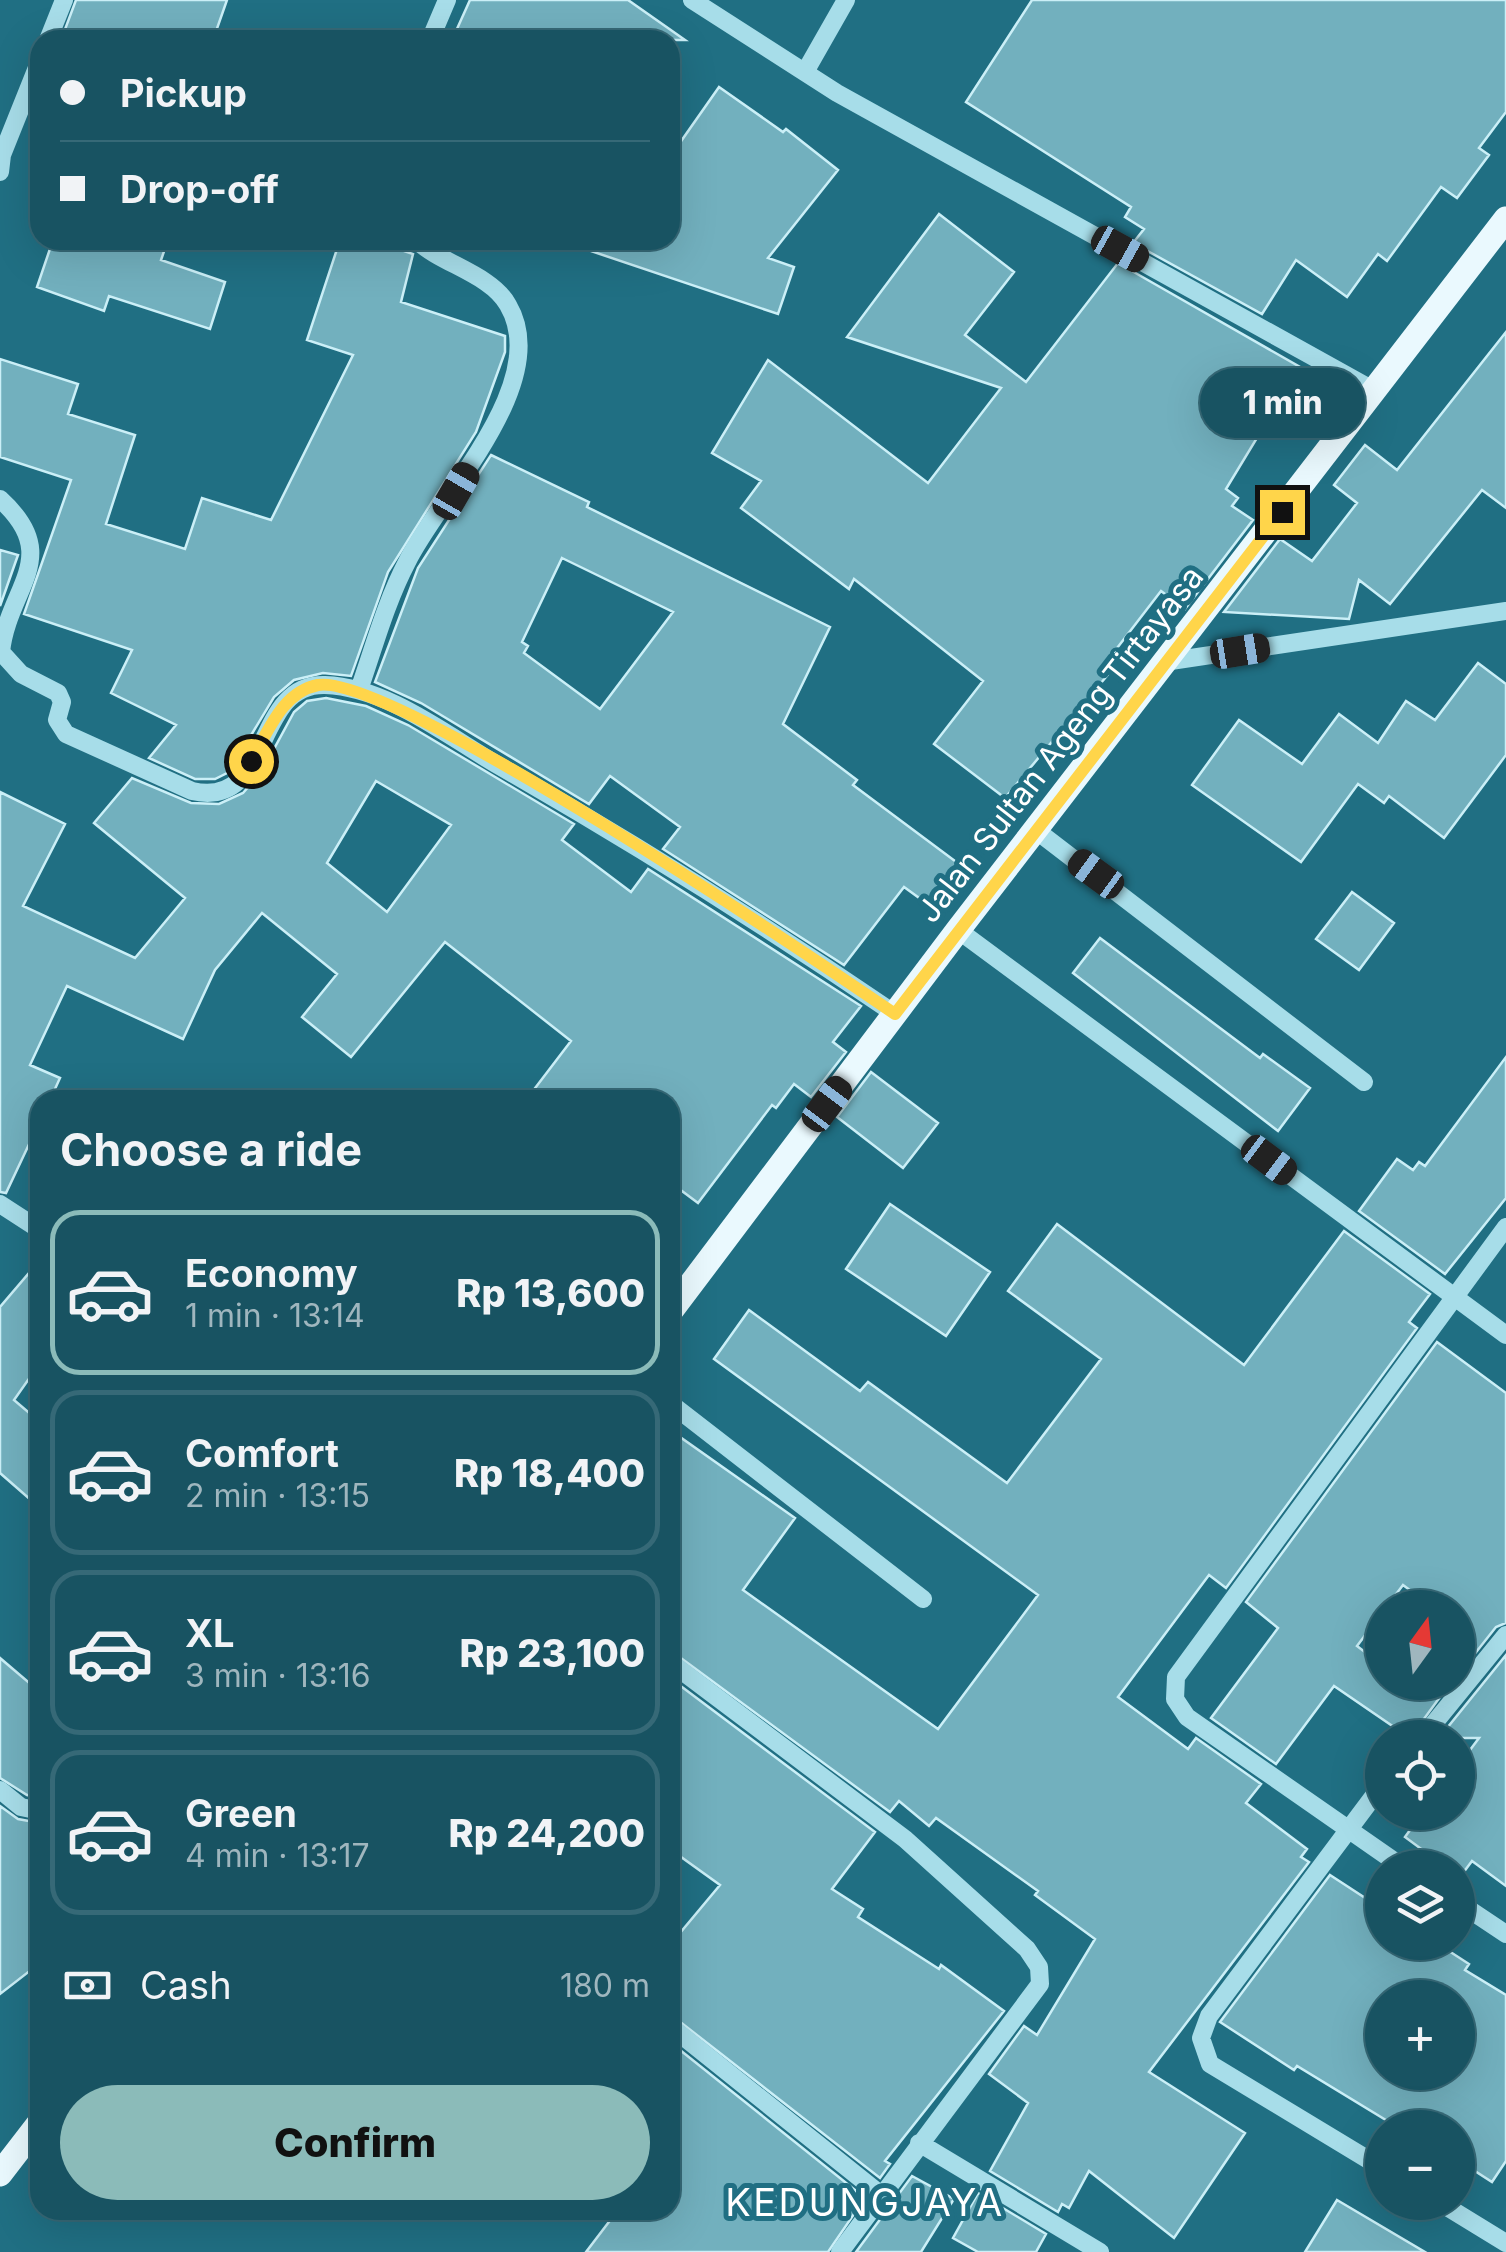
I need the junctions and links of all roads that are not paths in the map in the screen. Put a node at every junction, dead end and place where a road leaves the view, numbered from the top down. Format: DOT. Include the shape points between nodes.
graph roads {
  1 [pos="64,0"];
  2 [pos="447,0"];
  3 [pos="692,0"];
  4 [pos="846,0"];
  5 [pos="52,30"];
  6 [pos="434,30"];
  7 [pos="805,72"];
  8 [pos="30,86"];
  9 [pos="1,161"];
  10 [pos="1506,220"];
  11 [pos="431,250"];
  12 [pos="1375,392"];
  13 [pos="0,499"];
  14 [pos="1506,611"];
  15 [pos="1164,662"];
  16 [pos="359,690"];
  17 [pos="1037,832"];
  18 [pos="958,930"];
  19 [pos="895,1014"];
  20 [pos="1364,1082"];
  21 [pos="0,1204"];
  22 [pos="30,1224"];
  23 [pos="1506,1228"];
  24 [pos="1454,1297"];
  25 [pos="680,1299"];
  26 [pos="1506,1336"];
  27 [pos="680,1411"];
  28 [pos="923,1599"];
  29 [pos="1506,1635"];
  30 [pos="680,1670"];
  31 [pos="1437,1720"];
  32 [pos="0,1790"];
  33 [pos="1365,1806"];
  34 [pos="30,1809"];
  35 [pos="1346,1830"];
  36 [pos="1377,1850"];
  37 [pos="1475,1913"];
  38 [pos="1506,1934"];
  39 [pos="680,2034"];
  40 [pos="30,2135"];
  41 [pos="919,2142"];
  42 [pos="1365,2158"];
  43 [pos="0,2174"];
  44 [pos="880,2194"];
  45 [pos="1468,2220"];
  46 [pos="1506,2243"];
  47 [pos="840,2252"];
  48 [pos="1100,2252"];
  1 -- 5 [label="street"];
  2 -- 6 [label="street"];
  3 -- 7 [label="street"];
  4 -- 7 [label="street"];
  7 -- 12 [label="street"];
  8 -- 9 [label="street"];
  10 -- 12 [label="main road, Jalan Sultan Ageng Tirtayasa"];
  11 -- 16 [label="street" via="506,300 520,332 512,381 456,491 408,557"];
  12 -- 15 [label="main road, Jalan Sultan Ageng Tirtayasa"];
  13 -- 16 [label="street" via="30,536 31,559 0,652 20,674 58,693 57,720 66,734 214,796 237,786 278,712 297,692 322,684"];
  14 -- 15 [label="street"];
  15 -- 17 [label="main road, Jalan Sultan Ageng Tirtayasa"];
  16 -- 19 [label="street" via="618,834"];
  17 -- 18 [label="main road, Jalan Sultan Ageng Tirtayasa"];
  17 -- 20 [label="street"];
  18 -- 19 [label="main road, Jalan Sultan Ageng Tirtayasa"];
  18 -- 24 [label="street"];
  19 -- 25 [label="main road, Jalan Sultan Ageng Tirtayasa"];
  21 -- 22 [label="street"];
  23 -- 24 [label="street"];
  24 -- 26 [label="street"];
  24 -- 35 [label="street" via="1176,1677 1174,1699 1187,1716"];
  27 -- 28 [label="street"];
  29 -- 31 [label="street"];
  30 -- 41 [label="street" via="905,1839 1035,1959 1040,1984"];
  32 -- 34 [label="street"];
  33 -- 35 [label="street"];
  35 -- 36 [label="street"];
  35 -- 42 [label="street" via="1209,2016 1202,2038 1210,2064"];
  37 -- 38 [label="street"];
  39 -- 44 [label="street"];
  40 -- 43 [label="main road"];
  41 -- 44 [label="street"];
  41 -- 48 [label="street"];
  44 -- 47 [label="street"];
  45 -- 46 [label="street"];
}
